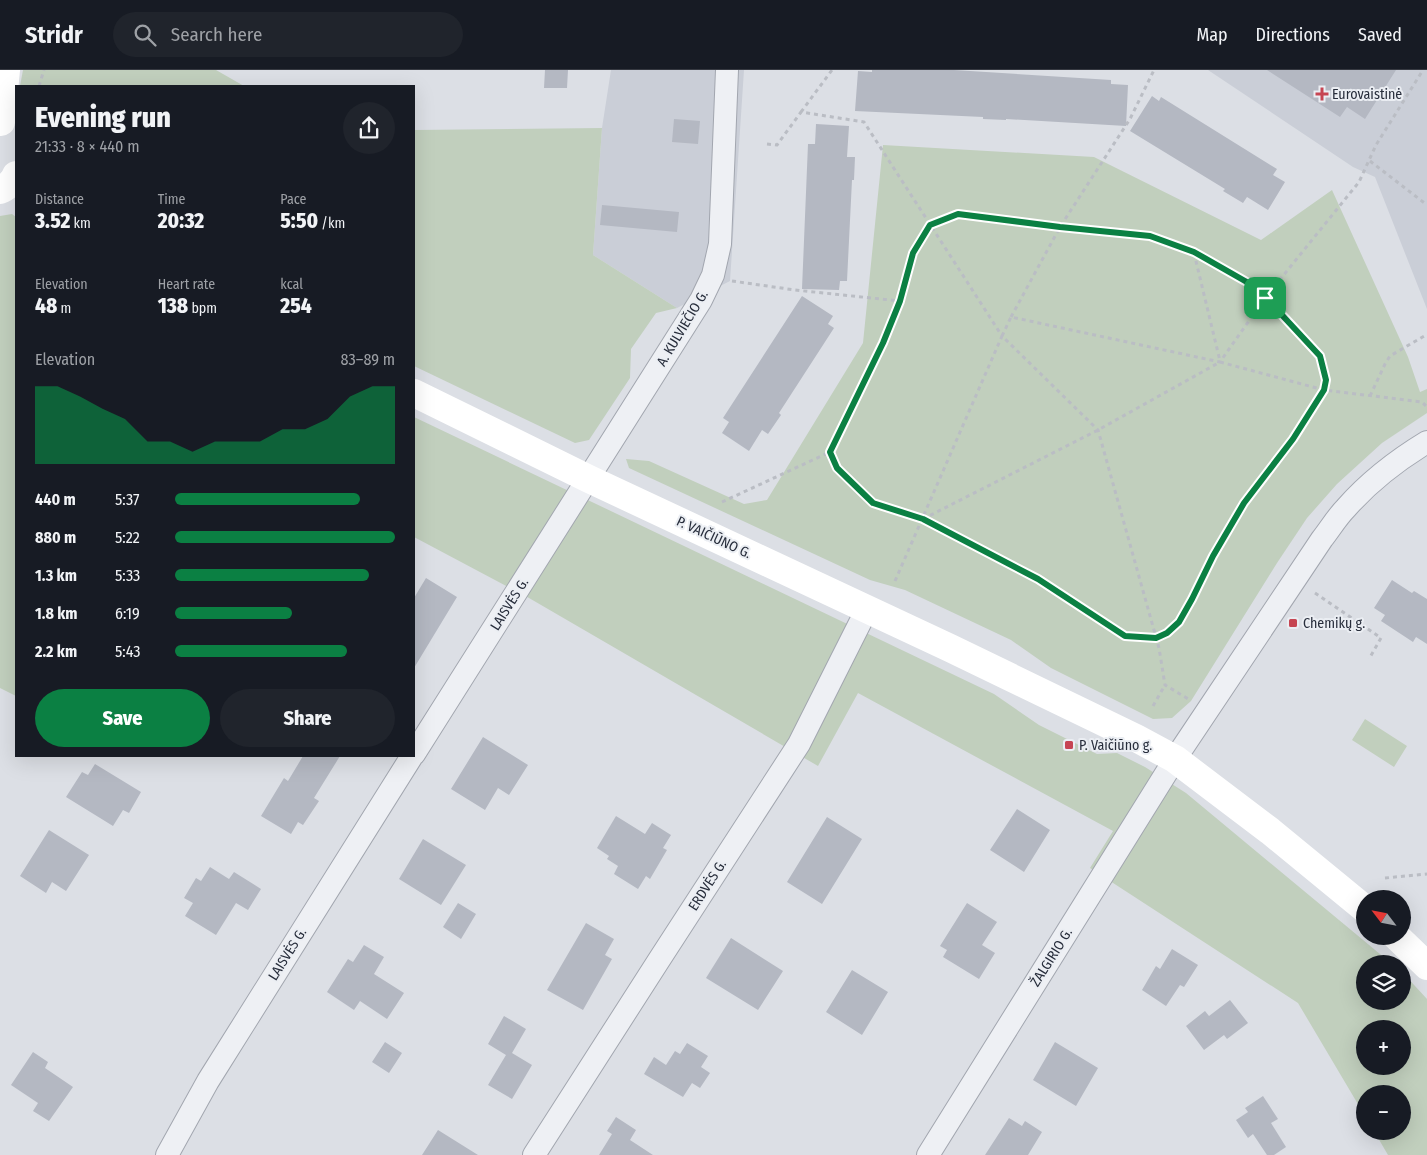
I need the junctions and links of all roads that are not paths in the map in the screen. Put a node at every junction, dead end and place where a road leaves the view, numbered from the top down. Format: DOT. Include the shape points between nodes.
graph roads {
  1 [pos="6,70"];
  2 [pos="727,70"];
  3 [pos="6,128"];
  4 [pos="415,393"];
  5 [pos="1427,442"];
  6 [pos="589,479"];
  7 [pos="866,608"];
  8 [pos="415,752"];
  9 [pos="412,757"];
  10 [pos="1175,759"];
  11 [pos="1356,902"];
  12 [pos="1405,945"];
  13 [pos="1427,966"];
  14 [pos="166,1155"];
  15 [pos="534,1155"];
  16 [pos="928,1155"];
  1 -- 3 [label="main road"];
  2 -- 6 [label="street, A. KULVIEČIO G." via="720,244 713,275 701,300"];
  4 -- 6 [label="main road, P. VAIČIŪNO G."];
  5 -- 10 [label="street" via="1377,479 1346,508"];
  6 -- 7 [label="main road, P. VAIČIŪNO G."];
  6 -- 8 [label="street, LAISVĖS G."];
  7 -- 10 [label="main road, P. VAIČIŪNO G."];
  7 -- 15 [label="street, ERDVĖS G." via="799,744"];
  9 -- 14 [label="street, LAISVĖS G." via="208,1081"];
  10 -- 11 [label="main road, P. VAIČIŪNO G." via="1270,830"];
  10 -- 16 [label="street, ŽALGIRIO G."];
  12 -- 13 [label="main road"];
}
